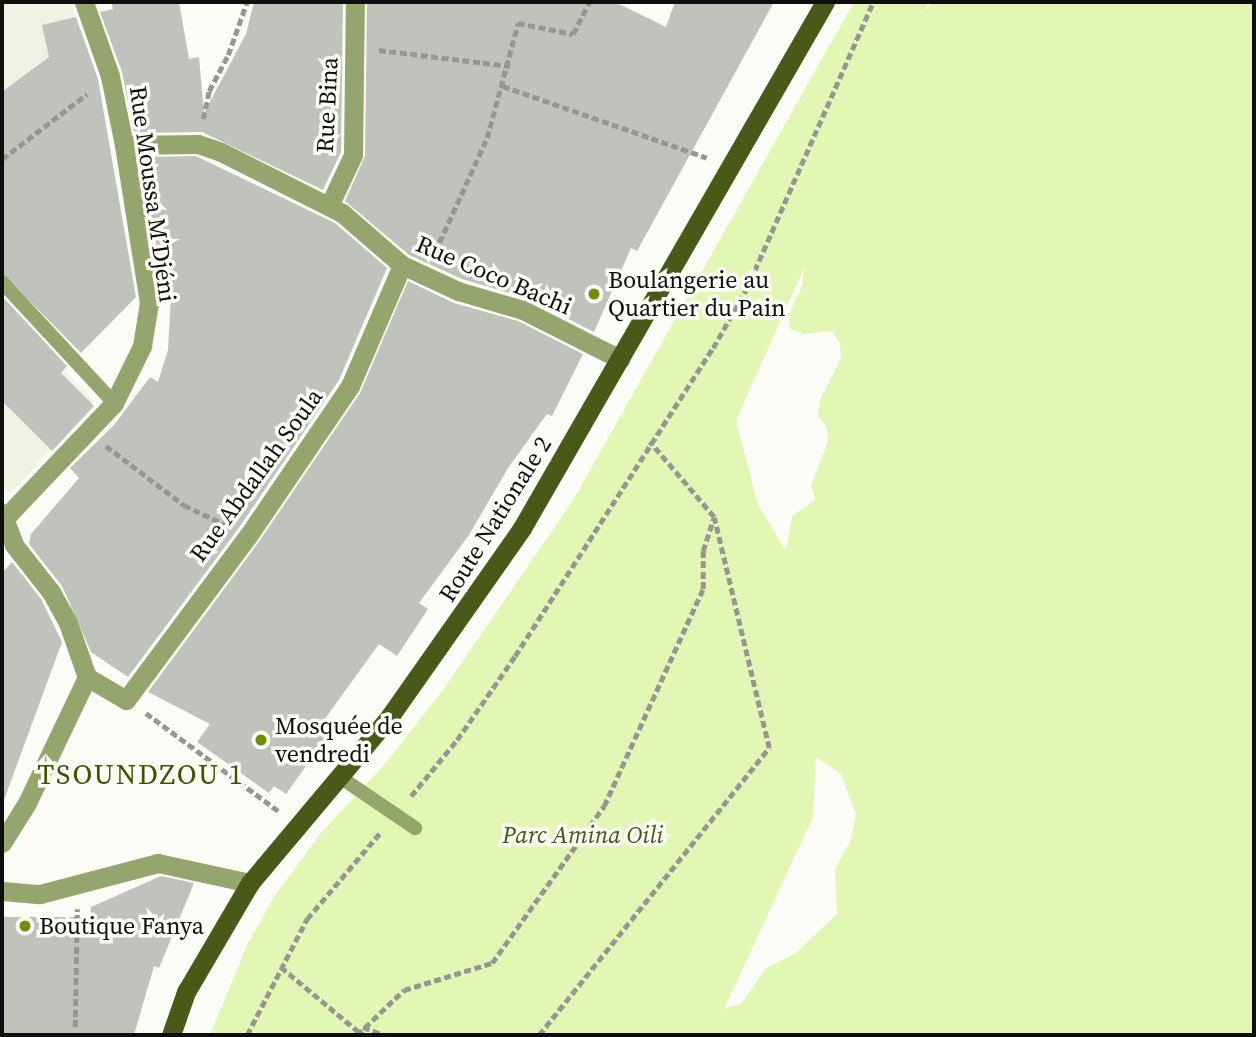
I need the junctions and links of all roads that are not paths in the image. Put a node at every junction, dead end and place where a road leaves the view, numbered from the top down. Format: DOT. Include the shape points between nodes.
graph roads {
  1 [pos="84,2"];
  2 [pos="355,2"];
  3 [pos="825,2"];
  4 [pos="124,145"];
  5 [pos="329,206"];
  6 [pos="402,265"];
  7 [pos="2,282"];
  8 [pos="620,359"];
  9 [pos="114,403"];
  10 [pos="4,515"];
  11 [pos="87,677"];
  12 [pos="340,777"];
  13 [pos="415,828"];
  14 [pos="2,843"];
  15 [pos="250,883"];
  16 [pos="2,891"];
  17 [pos="171,1035"];
  1 -- 4 [label="street, Rue Moussa M’Djéni" via="110,76"];
  2 -- 5 [label="street, Rue Bina" via="353,155"];
  3 -- 8 [label="main road, Route Nationale 2"];
  4 -- 5 [label="street, Rue Coco Bachi" via="198,144"];
  4 -- 9 [label="street, Rue Moussa M’Djéni" via="149,303 142,346"];
  5 -- 6 [label="street, Rue Coco Bachi"];
  6 -- 8 [label="street, Rue Coco Bachi" via="523,310"];
  6 -- 11 [label="street, Rue Abdallah Soula" via="350,386 248,536 126,700"];
  7 -- 9 [label="lane"];
  8 -- 12 [label="main road, Route Nationale 2" via="508,549 452,633"];
  9 -- 10 [label="street, Rue Moussa M’Djéni"];
  10 -- 11 [label="street" via="14,545 51,592 68,624"];
  11 -- 14 [label="street" via="27,803"];
  12 -- 13 [label="lane"];
  12 -- 15 [label="main road, Route Nationale 2"];
  15 -- 16 [label="street" via="158,863 75,888 40,894"];
  15 -- 17 [label="main road, Route Nationale 2" via="186,992"];
}
